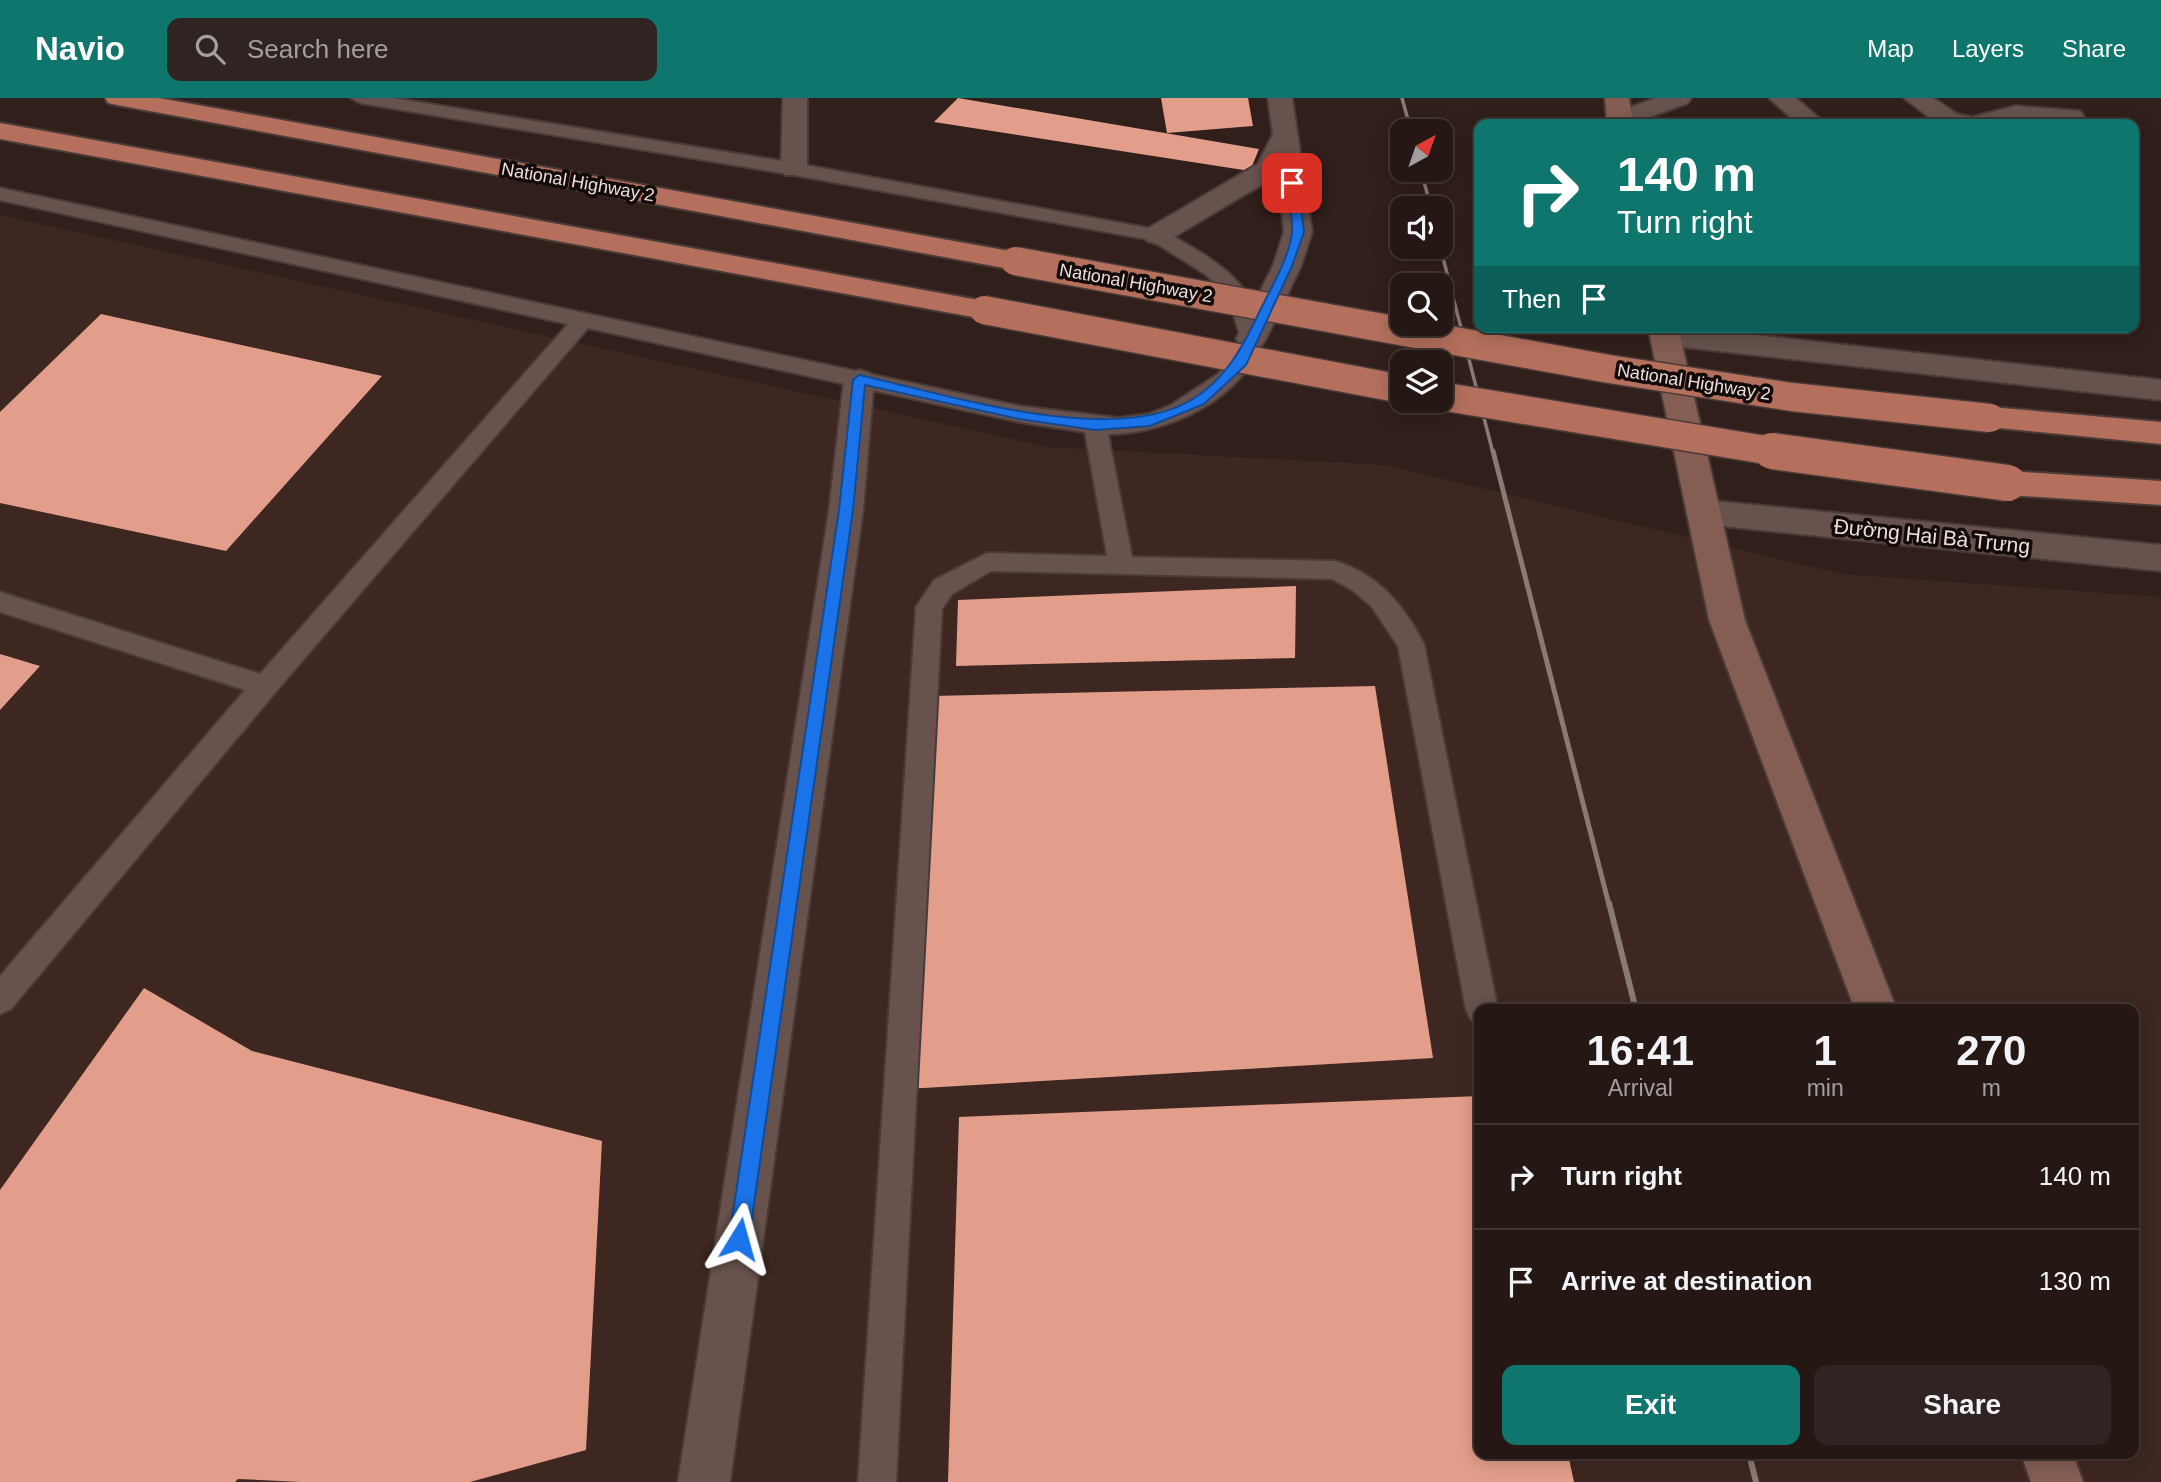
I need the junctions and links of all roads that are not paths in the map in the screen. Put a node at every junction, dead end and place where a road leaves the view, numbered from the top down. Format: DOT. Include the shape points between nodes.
graph roads {
  1 [pos="117,98"];
  2 [pos="360,98"];
  3 [pos="795,98"];
  4 [pos="1280,98"];
  5 [pos="1679,98"];
  6 [pos="1781,98"];
  7 [pos="1916,98"];
  8 [pos="1619,114"];
  9 [pos="2071,116"];
  10 [pos="1807,119"];
  11 [pos="1947,119"];
  12 [pos="1996,119"];
  13 [pos="0,131"];
  14 [pos="1286,134"];
  15 [pos="794,169"];
  16 [pos="0,194"];
  17 [pos="1157,235"];
  18 [pos="583,320"];
  19 [pos="1664,333"];
  20 [pos="1681,333"];
  21 [pos="1251,339"];
  22 [pos="859,380"];
  23 [pos="1390,387"];
  24 [pos="2161,390"];
  25 [pos="1453,398"];
  26 [pos="1095,425"];
  27 [pos="2161,433"];
  28 [pos="2161,493"];
  29 [pos="1703,512"];
  30 [pos="2161,558"];
  31 [pos="1121,566"];
  32 [pos="0,602"];
  33 [pos="265,686"];
  34 [pos="0,999"];
  35 [pos="1481,1004"];
  36 [pos="1874,1004"];
  37 [pos="2049,1459"];
  38 [pos="704,1482"];
  39 [pos="877,1482"];
  40 [pos="2057,1482"];
  1 -- 27 [label="highway, National Highway 2, bridge" via="1609,369 1792,397"];
  2 -- 15 [label="lane"];
  3 -- 15 [label="street"];
  4 -- 14 [label="street"];
  5 -- 8 [label="street"];
  6 -- 10 [label="street"];
  7 -- 11 [label="street"];
  9 -- 12 [label="street" via="2033,118 2021,114"];
  13 -- 23 [label="highway, bridge"];
  14 -- 17 [label="street" via="1269,169"];
  14 -- 21 [label="street" via="1298,232 1287,266"];
  15 -- 17 [label="lane"];
  16 -- 18 [label="lane"];
  17 -- 21 [label="lane" via="1191,255 1237,293"];
  18 -- 22 [label="lane"];
  18 -- 33 [label="lane"];
  19 -- 29 [label="main road"];
  20 -- 24 [label="street"];
  21 -- 26 [label="lane" via="1242,362 1200,401 1150,422"];
  22 -- 26 [label="lane"];
  22 -- 38 [label="street" via="846,510"];
  25 -- 28 [label="highway, bridge" via="1794,456 2008,483"];
  26 -- 31 [label="lane"];
  29 -- 30 [label="street, Đường Hai Bà Trưng"];
  29 -- 36 [label="main road" via="1727,620"];
  31 -- 35 [label="lane" via="1335,570 1360,580 1382,598 1411,644"];
  31 -- 39 [label="lane" via="987,562 943,587 929,607"];
  32 -- 33 [label="lane"];
  33 -- 34 [label="lane"];
  37 -- 40 [label="main road"];
}
